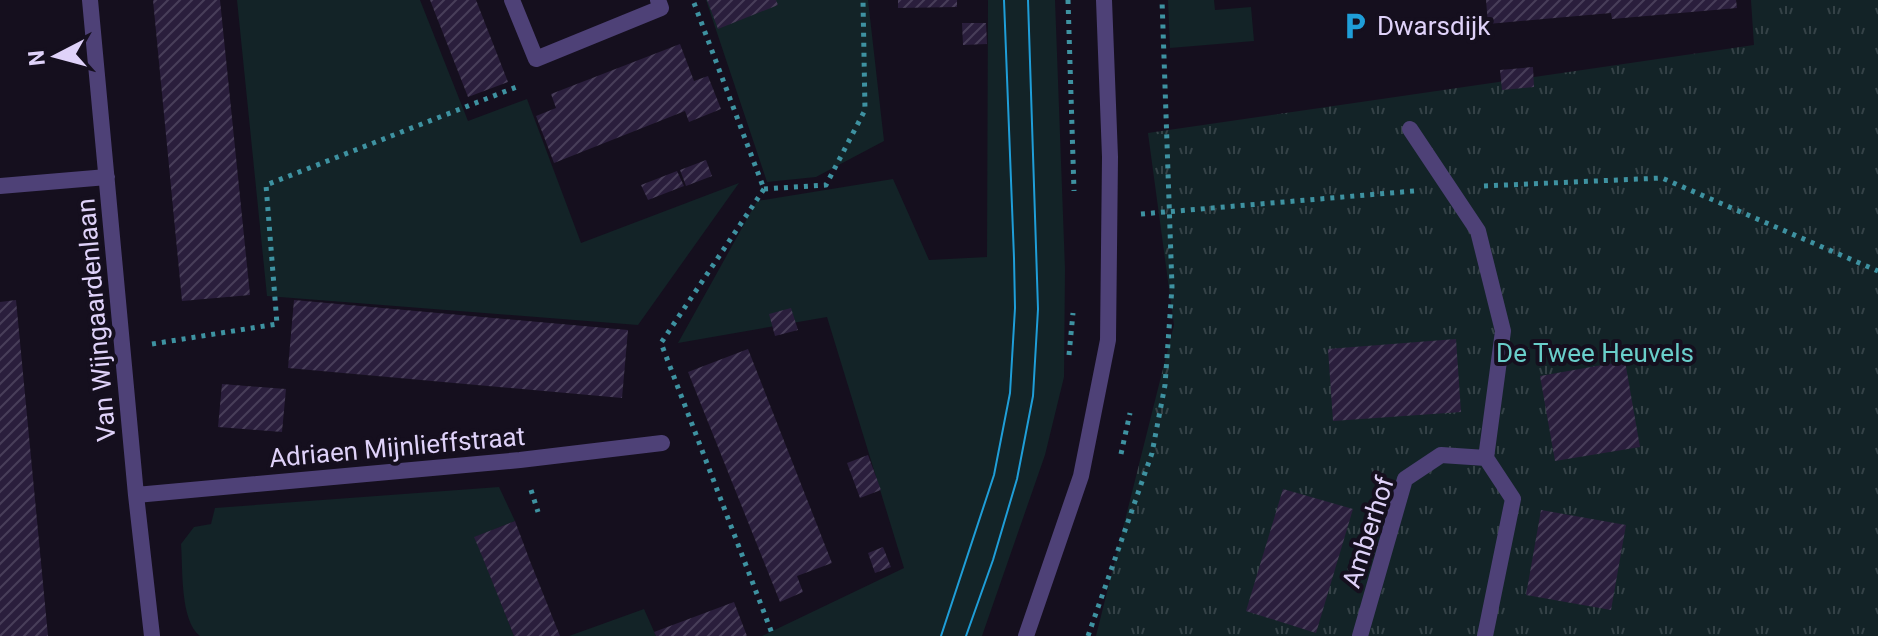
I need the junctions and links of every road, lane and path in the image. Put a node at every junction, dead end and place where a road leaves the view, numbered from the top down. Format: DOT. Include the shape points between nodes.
graph roads {
  1 [pos="90,0"];
  2 [pos="512,0"];
  3 [pos="658,0"];
  4 [pos="693,0"];
  5 [pos="863,0"];
  6 [pos="1068,0"];
  7 [pos="1104,0"];
  8 [pos="1162,0"];
  9 [pos="536,59"];
  10 [pos="1410,129"];
  11 [pos="107,177"];
  12 [pos="0,186"];
  13 [pos="1450,188"];
  14 [pos="764,189"];
  15 [pos="1074,196"];
  16 [pos="1169,212"];
  17 [pos="1140,214"];
  18 [pos="1878,271"];
  19 [pos="1073,301"];
  20 [pos="123,348"];
  21 [pos="1069,357"];
  22 [pos="662,443"];
  23 [pos="1486,458"];
  24 [pos="528,482"];
  25 [pos="136,495"];
  26 [pos="538,512"];
  27 [pos="152,636"];
  28 [pos="773,636"];
  29 [pos="1026,636"];
  30 [pos="1088,636"];
  31 [pos="1360,636"];
  32 [pos="1485,636"];
  1 -- 11 [label="street, Van Wijngaardenlaan"];
  2 -- 9 [label="street"];
  3 -- 9 [label="street" via="661,8"];
  4 -- 14 [label="path"];
  5 -- 14 [label="path" via="865,110 826,185"];
  6 -- 15 [label="path"];
  7 -- 29 [label="street" via="1110,157 1108,340 1081,476"];
  8 -- 16 [label="path"];
  9 -- 20 [label="path" via="532,81 266,185 277,324"];
  10 -- 13 [label="street"];
  11 -- 12 [label="street"];
  11 -- 20 [label="street, Van Wijngaardenlaan"];
  13 -- 16 [label="path"];
  13 -- 18 [label="path" via="1662,178"];
  13 -- 23 [label="street" via="1478,231 1503,331"];
  14 -- 28 [label="path" via="661,343"];
  16 -- 17 [label="path"];
  16 -- 30 [label="path" via="1172,287 1165,385 1152,453"];
  19 -- 21 [label="path"];
  20 -- 25 [label="street, Van Wijngaardenlaan"];
  22 -- 25 [label="street, Adriaen Mijnlieffstraat"];
  23 -- 31 [label="street, Amberhof" via="1441,455 1405,479"];
  23 -- 32 [label="street" via="1513,499"];
  24 -- 26 [label="path, Adriaen Mijnlieffstraat"];
  25 -- 27 [label="street, Van Wijngaardenlaan"];
}
